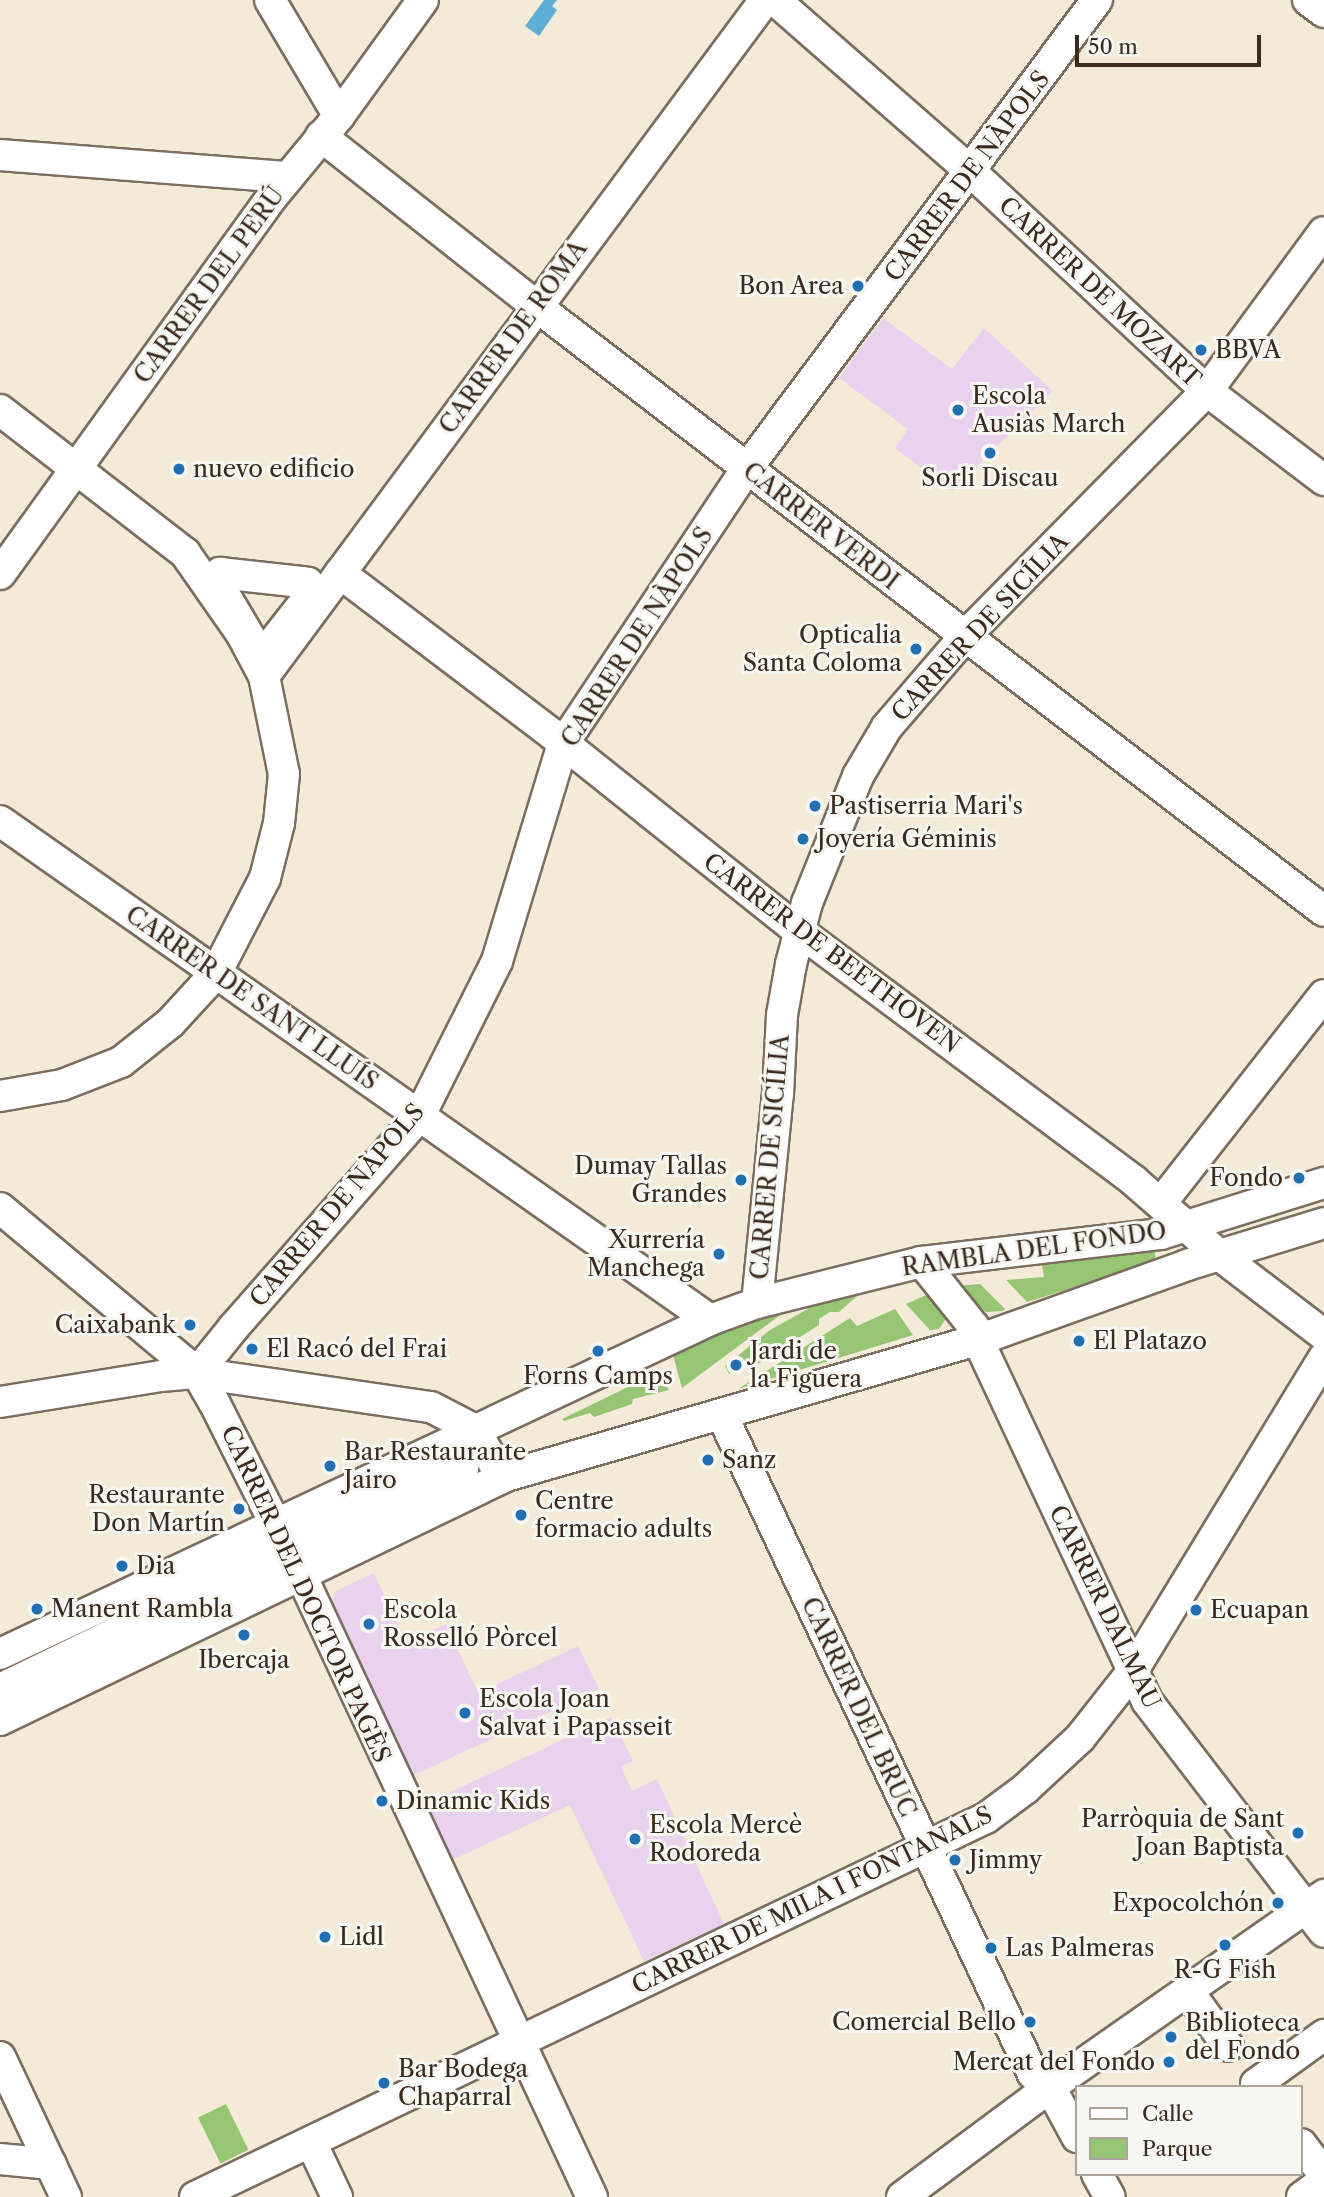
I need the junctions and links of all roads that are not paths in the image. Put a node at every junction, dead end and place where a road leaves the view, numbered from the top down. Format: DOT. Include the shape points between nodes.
graph roads {
  1 [pos="270,0"];
  2 [pos="424,0"];
  3 [pos="765,0"];
  4 [pos="775,0"];
  5 [pos="1097,0"];
  6 [pos="1308,0"];
  7 [pos="1324,12"];
  8 [pos="330,126"];
  9 [pos="0,155"];
  10 [pos="970,171"];
  11 [pos="287,177"];
  12 [pos="1324,232"];
  13 [pos="536,306"];
  14 [pos="1207,391"];
  15 [pos="0,410"];
  16 [pos="748,467"];
  17 [pos="1318,469"];
  18 [pos="76,471"];
  19 [pos="185,553"];
  20 [pos="340,573"];
  21 [pos="0,574"];
  22 [pos="966,635"];
  23 [pos="264,676"];
  24 [pos="563,744"];
  25 [pos="0,821"];
  26 [pos="1324,911"];
  27 [pos="799,931"];
  28 [pos="216,973"];
  29 [pos="1324,995"];
  30 [pos="0,1096"];
  31 [pos="420,1115"];
  32 [pos="1324,1183"];
  33 [pos="1161,1203"];
  34 [pos="0,1208"];
  35 [pos="1324,1223"];
  36 [pos="1186,1226"];
  37 [pos="1218,1254"];
  38 [pos="922,1262"];
  39 [pos="757,1303"];
  40 [pos="710,1320"];
  41 [pos="1324,1335"];
  42 [pos="978,1340"];
  43 [pos="1324,1358"];
  44 [pos="197,1373"];
  45 [pos="0,1402"];
  46 [pos="722,1415"];
  47 [pos="475,1430"];
  48 [pos="463,1468"];
  49 [pos="502,1478"];
  50 [pos="288,1549"];
  51 [pos="0,1654"];
  52 [pos="1132,1671"];
  53 [pos="0,1689"];
  54 [pos="0,1720"];
  55 [pos="926,1846"];
  56 [pos="1318,1912"];
  57 [pos="1188,1991"];
  58 [pos="1324,2035"];
  59 [pos="517,2043"];
  60 [pos="0,2057"];
  61 [pos="1246,2070"];
  62 [pos="1042,2080"];
  63 [pos="1076,2135"];
  64 [pos="311,2142"];
  65 [pos="1303,2150"];
  66 [pos="0,2159"];
  67 [pos="51,2164"];
  68 [pos="1098,2176"];
  69 [pos="1316,2188"];
  70 [pos="66,2197"];
  71 [pos="195,2197"];
  72 [pos="337,2197"];
  73 [pos="592,2197"];
  74 [pos="902,2197"];
  75 [pos="1110,2197"];
  1 -- 8 [label="street"];
  2 -- 8 [label="street, CARRER DEL PERÚ"];
  3 -- 13 [label="street, CARRER DE ROMA"];
  4 -- 10 [label="street, CARRER DE MOZART"];
  5 -- 10 [label="street, CARRER DE NÀPOLS"];
  6 -- 7 [label="street"];
  8 -- 11 [label="street, CARRER DEL PERÚ"];
  8 -- 13 [label="street, CARRER VERDI"];
  9 -- 11 [label="street"];
  10 -- 14 [label="street, CARRER DE MOZART"];
  10 -- 16 [label="street, CARRER DE NÀPOLS"];
  11 -- 18 [label="street, CARRER DEL PERÚ"];
  12 -- 14 [label="street, CARRER DE SICÍLIA"];
  13 -- 16 [label="street, CARRER VERDI"];
  13 -- 20 [label="street, CARRER DE ROMA"];
  14 -- 17 [label="street, CARRER DE MOZART"];
  14 -- 22 [label="street, CARRER DE SICÍLIA"];
  15 -- 18 [label="street"];
  16 -- 22 [label="street, CARRER VERDI"];
  16 -- 24 [label="street, CARRER DE NÀPOLS"];
  18 -- 19 [label="street"];
  18 -- 21 [label="street, CARRER DEL PERÚ"];
  19 -- 20 [label="street" via="233,568 303,576"];
  19 -- 23 [label="street" via="241,633"];
  20 -- 23 [label="street, CARRER DE ROMA"];
  20 -- 24 [label="street, CARRER DE BEETHOVEN"];
  22 -- 26 [label="street, CARRER VERDI"];
  22 -- 27 [label="street, CARRER DE SICÍLIA" via="887,727 858,776 827,847"];
  23 -- 28 [label="street" via="284,774 279,823 265,877"];
  24 -- 27 [label="street, CARRER DE BEETHOVEN"];
  24 -- 31 [label="street, CARRER DE NÀPOLS" via="497,961"];
  25 -- 28 [label="street, CARRER DE SANT LLUÍS"];
  27 -- 33 [label="street, CARRER DE BEETHOVEN"];
  27 -- 39 [label="street, CARRER DE SICÍLIA" via="782,1015"];
  28 -- 30 [label="street" via="170,1023 121,1062 62,1085"];
  28 -- 31 [label="street, CARRER DE SANT LLUÍS"];
  29 -- 33 [label="street, RAMBLA DEL FONDO"];
  31 -- 40 [label="street, CARRER DE SANT LLUÍS"];
  31 -- 44 [label="street, CARRER DE NÀPOLS"];
  32 -- 36 [label="street, RAMBLA DEL FONDO"];
  33 -- 36 [label="street, CARRER DE BEETHOVEN"];
  34 -- 44 [label="street"];
  35 -- 37 [label="street, RAMBLA DEL FONDO"];
  36 -- 37 [label="street, CARRER DE BEETHOVEN"];
  36 -- 38 [label="street, RAMBLA DEL FONDO" via="1161,1234"];
  37 -- 41 [label="street, CARRER DE BEETHOVEN"];
  37 -- 42 [label="street, RAMBLA DEL FONDO"];
  38 -- 39 [label="street, RAMBLA DEL FONDO"];
  38 -- 42 [label="street, CARRER DALMAU" via="974,1326"];
  39 -- 40 [label="street, RAMBLA DEL FONDO"];
  40 -- 47 [label="street, RAMBLA DEL FONDO"];
  42 -- 46 [label="street, RAMBLA DEL FONDO"];
  42 -- 52 [label="street, CARRER DALMAU"];
  43 -- 52 [label="street, CARRER DE MILA I FONTANALS"];
  44 -- 45 [label="street"];
  44 -- 47 [label="street" via="431,1407"];
  44 -- 50 [label="street, CARRER DEL DOCTOR PAGÈS"];
  46 -- 49 [label="street, RAMBLA DEL FONDO"];
  46 -- 55 [label="street, CARRER DEL BRUC"];
  47 -- 49 [label="street"];
  47 -- 50 [label="street, RAMBLA DEL FONDO"];
  48 -- 50 [label="street"];
  49 -- 50 [label="street, RAMBLA DEL FONDO"];
  50 -- 51 [label="street"];
  50 -- 53 [label="street"];
  50 -- 54 [label="street"];
  50 -- 59 [label="street, CARRER DEL DOCTOR PAGÈS"];
  52 -- 55 [label="street, CARRER DE MILA I FONTANALS" via="1080,1738 1025,1789 986,1818"];
  52 -- 56 [label="street, CARRER DALMAU" via="1147,1701"];
  55 -- 59 [label="street, CARRER DE MILA I FONTANALS"];
  55 -- 62 [label="street, CARRER DEL BRUC"];
  56 -- 57 [label="street"];
  57 -- 61 [label="street"];
  57 -- 62 [label="street"];
  58 -- 61 [label="street"];
  59 -- 64 [label="street, CARRER DE MILA I FONTANALS"];
  59 -- 73 [label="street, CARRER DEL DOCTOR PAGÈS"];
  60 -- 67 [label="street"];
  62 -- 63 [label="street, CARRER DEL BRUC"];
  62 -- 74 [label="street"];
  64 -- 71 [label="street, CARRER DE MILA I FONTANALS"];
  64 -- 72 [label="street"];
  65 -- 69 [label="street"];
  66 -- 67 [label="street"];
  67 -- 70 [label="street"];
  68 -- 75 [label="street"];
}
